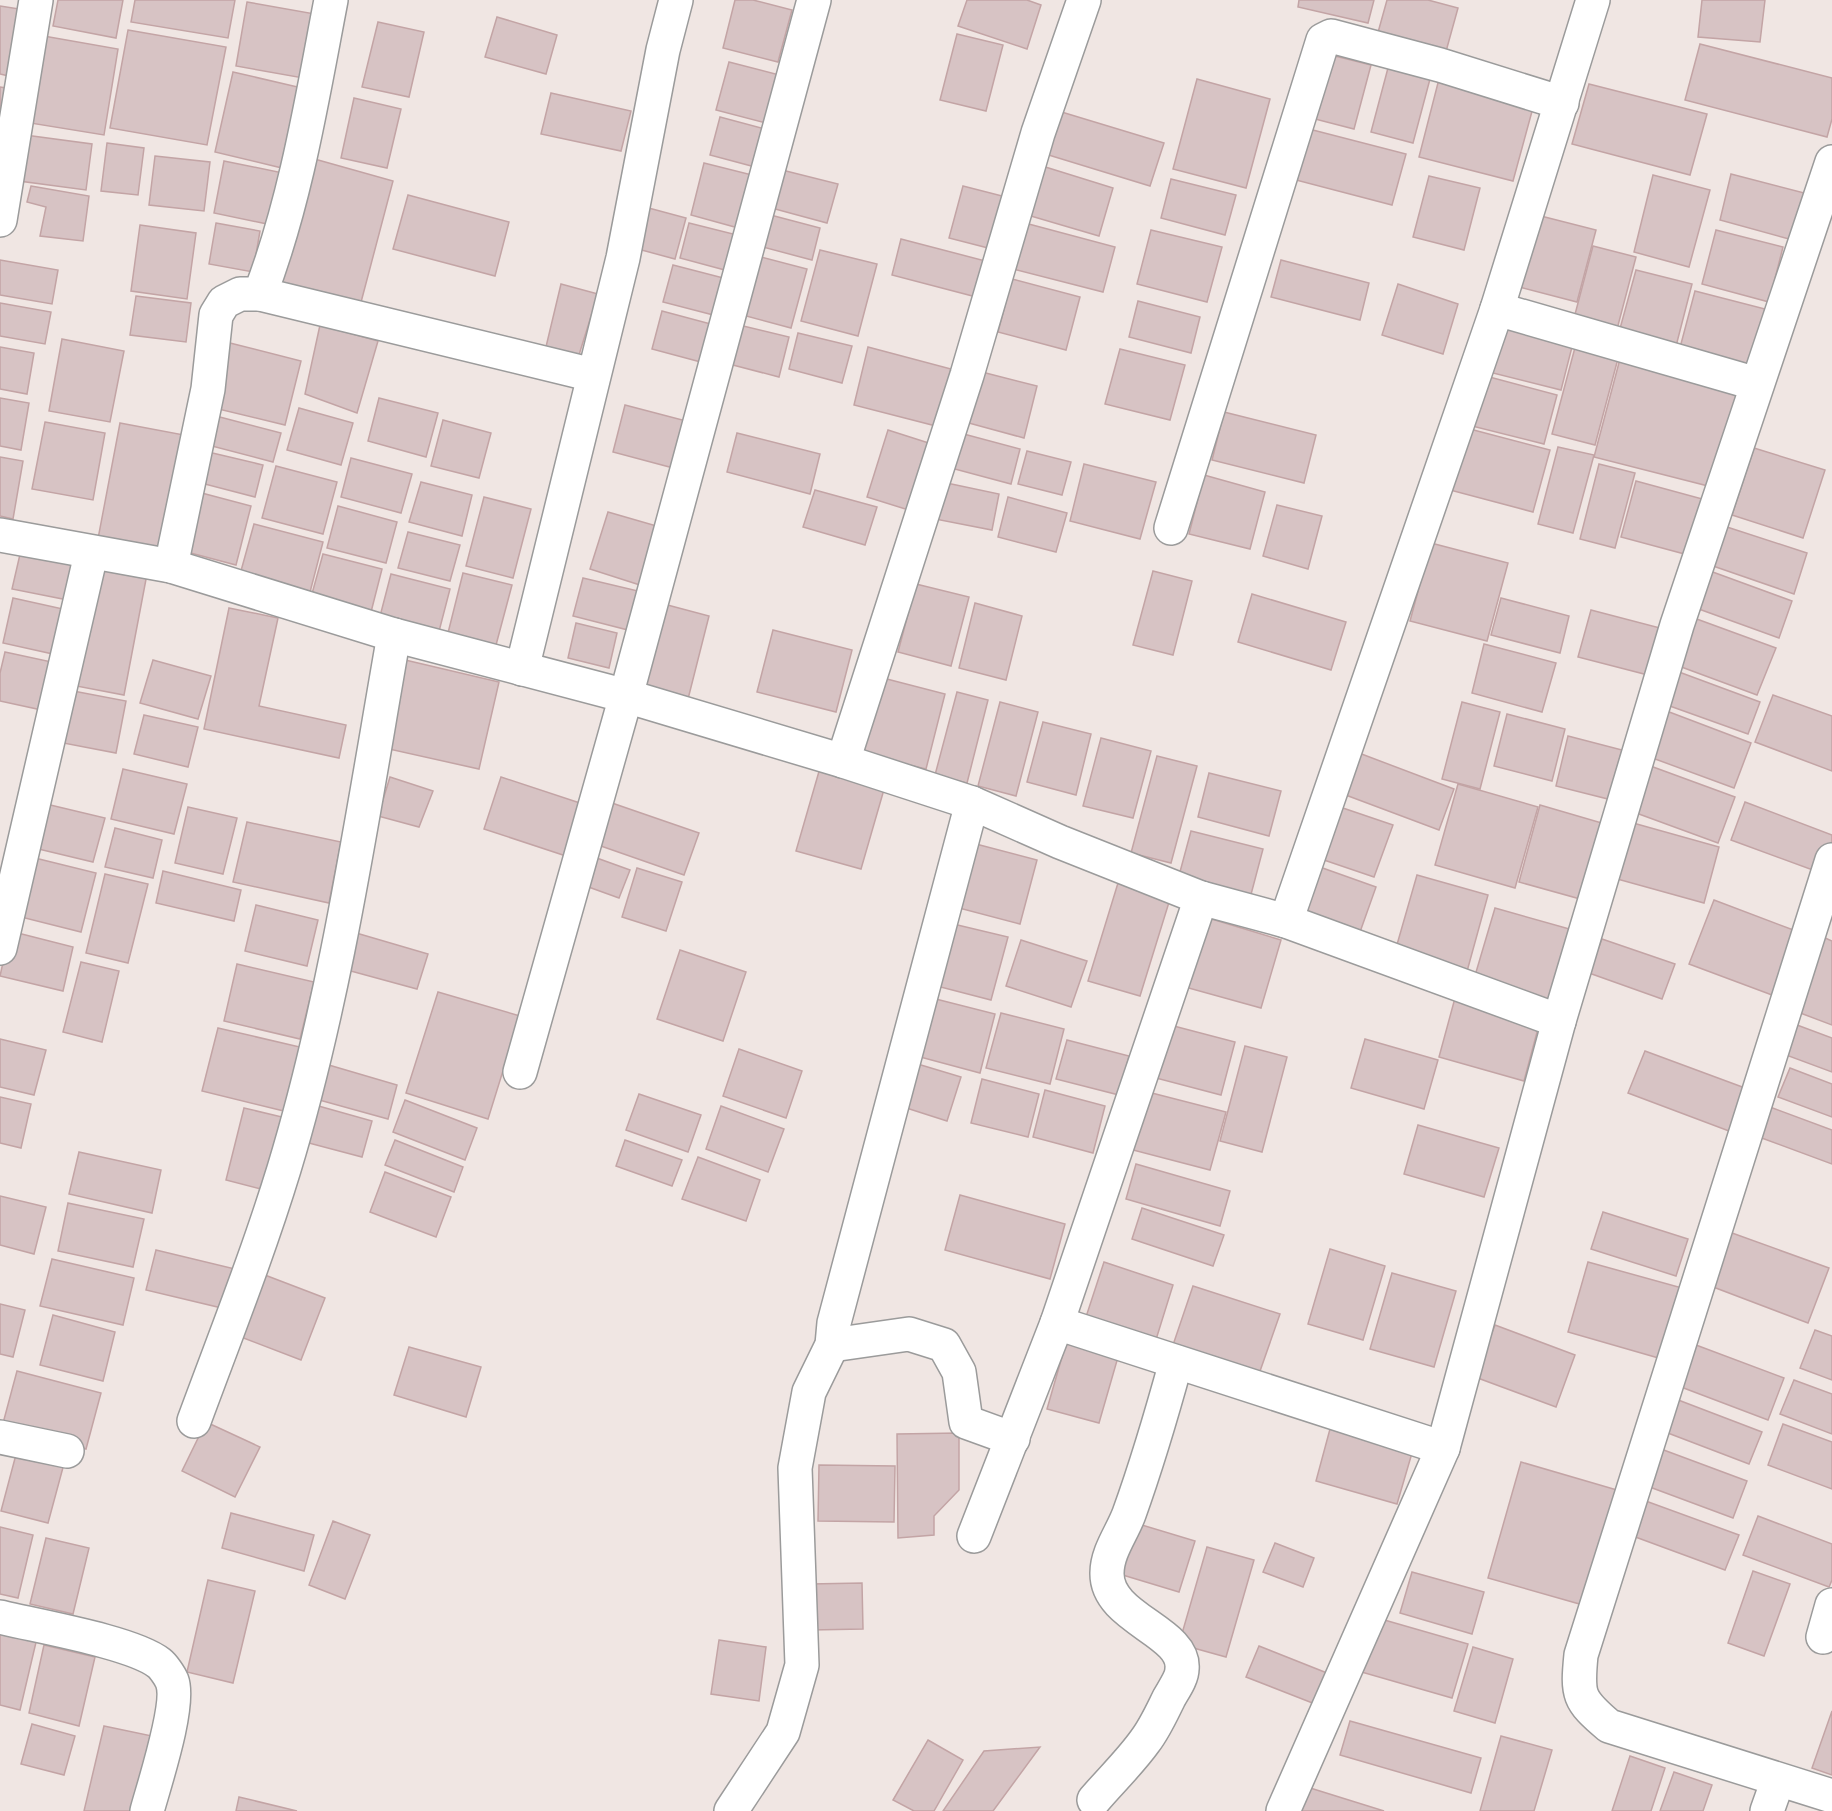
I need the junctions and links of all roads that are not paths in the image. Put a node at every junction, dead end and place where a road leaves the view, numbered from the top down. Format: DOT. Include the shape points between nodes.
graph roads {
  1 [pos="36,0"];
  2 [pos="331,0"];
  3 [pos="676,0"];
  4 [pos="814,0"];
  5 [pos="1084,0"];
  6 [pos="1593,0"];
  7 [pos="1562,103"];
  8 [pos="1832,162"];
  9 [pos="0,220"];
  10 [pos="260,294"];
  11 [pos="1497,309"];
  12 [pos="593,375"];
  13 [pos="1757,384"];
  14 [pos="1171,528"];
  15 [pos="0,535"];
  16 [pos="91,554"];
  17 [pos="171,566"];
  18 [pos="394,635"];
  19 [pos="522,669"];
  20 [pos="626,696"];
  21 [pos="843,761"];
  22 [pos="972,803"];
  23 [pos="1832,860"];
  24 [pos="1201,898"];
  25 [pos="1286,921"];
  26 [pos="0,948"];
  27 [pos="1559,1021"];
  28 [pos="520,1072"];
  29 [pos="1057,1323"];
  30 [pos="832,1345"];
  31 [pos="1176,1362"];
  32 [pos="194,1421"];
  33 [pos="0,1437"];
  34 [pos="1014,1439"];
  35 [pos="1443,1448"];
  36 [pos="67,1451"];
  37 [pos="975,1536"];
  38 [pos="1832,1605"];
  39 [pos="0,1617"];
  40 [pos="1823,1637"];
  41 [pos="1778,1780"];
  42 [pos="1832,1796"];
  43 [pos="1094,1800"];
  44 [pos="147,1811"];
  45 [pos="731,1811"];
  46 [pos="1283,1811"];
  47 [pos="1767,1811"];
  1 -- 9 [label="street"];
  2 -- 10 [label="street" via="280,242"];
  3 -- 12 [label="street" via="623,258"];
  4 -- 20 [label="street"];
  5 -- 21 [label="street" via="1038,133 967,375"];
  6 -- 7 [label="street"];
  7 -- 11 [label="street"];
  7 -- 14 [label="street" via="1429,62 1331,36 1324,38"];
  8 -- 13 [label="street"];
  10 -- 12 [label="street"];
  10 -- 17 [label="street" via="240,294 224,302 216,315 208,389"];
  11 -- 13 [label="street"];
  11 -- 25 [label="street"];
  12 -- 19 [label="street"];
  13 -- 27 [label="street" via="1677,625"];
  15 -- 16 [label="street"];
  16 -- 17 [label="street"];
  16 -- 26 [label="street"];
  17 -- 18 [label="street"];
  18 -- 19 [label="street"];
  18 -- 32 [label="street" via="355,858 285,1167 259,1249"];
  19 -- 20 [label="street"];
  20 -- 21 [label="street"];
  20 -- 28 [label="street"];
  21 -- 22 [label="street"];
  22 -- 24 [label="street"];
  22 -- 30 [label="street" via="834,1323"];
  23 -- 41 [label="street" via="1581,1655 1578,1683 1586,1707 1609,1726"];
  24 -- 25 [label="street"];
  24 -- 29 [label="street"];
  25 -- 27 [label="street"];
  27 -- 35 [label="street"];
  29 -- 31 [label="street"];
  29 -- 34 [label="street"];
  30 -- 34 [label="street" via="909,1334 944,1345 959,1372 966,1422"];
  30 -- 45 [label="street" via="809,1392 795,1468 802,1665 783,1732"];
  31 -- 35 [label="street"];
  31 -- 43 [label="street" via="1159,1426 1107,1573 1109,1587 1122,1608 1179,1653 1183,1668 1146,1741"];
  33 -- 36 [label="street"];
  34 -- 37 [label="street"];
  35 -- 46 [label="street"];
  38 -- 40 [label="street"];
  39 -- 44 [label="street" via="134,1650 159,1663 173,1682 173,1701"];
  41 -- 42 [label="street"];
  41 -- 47 [label="street"];
}
